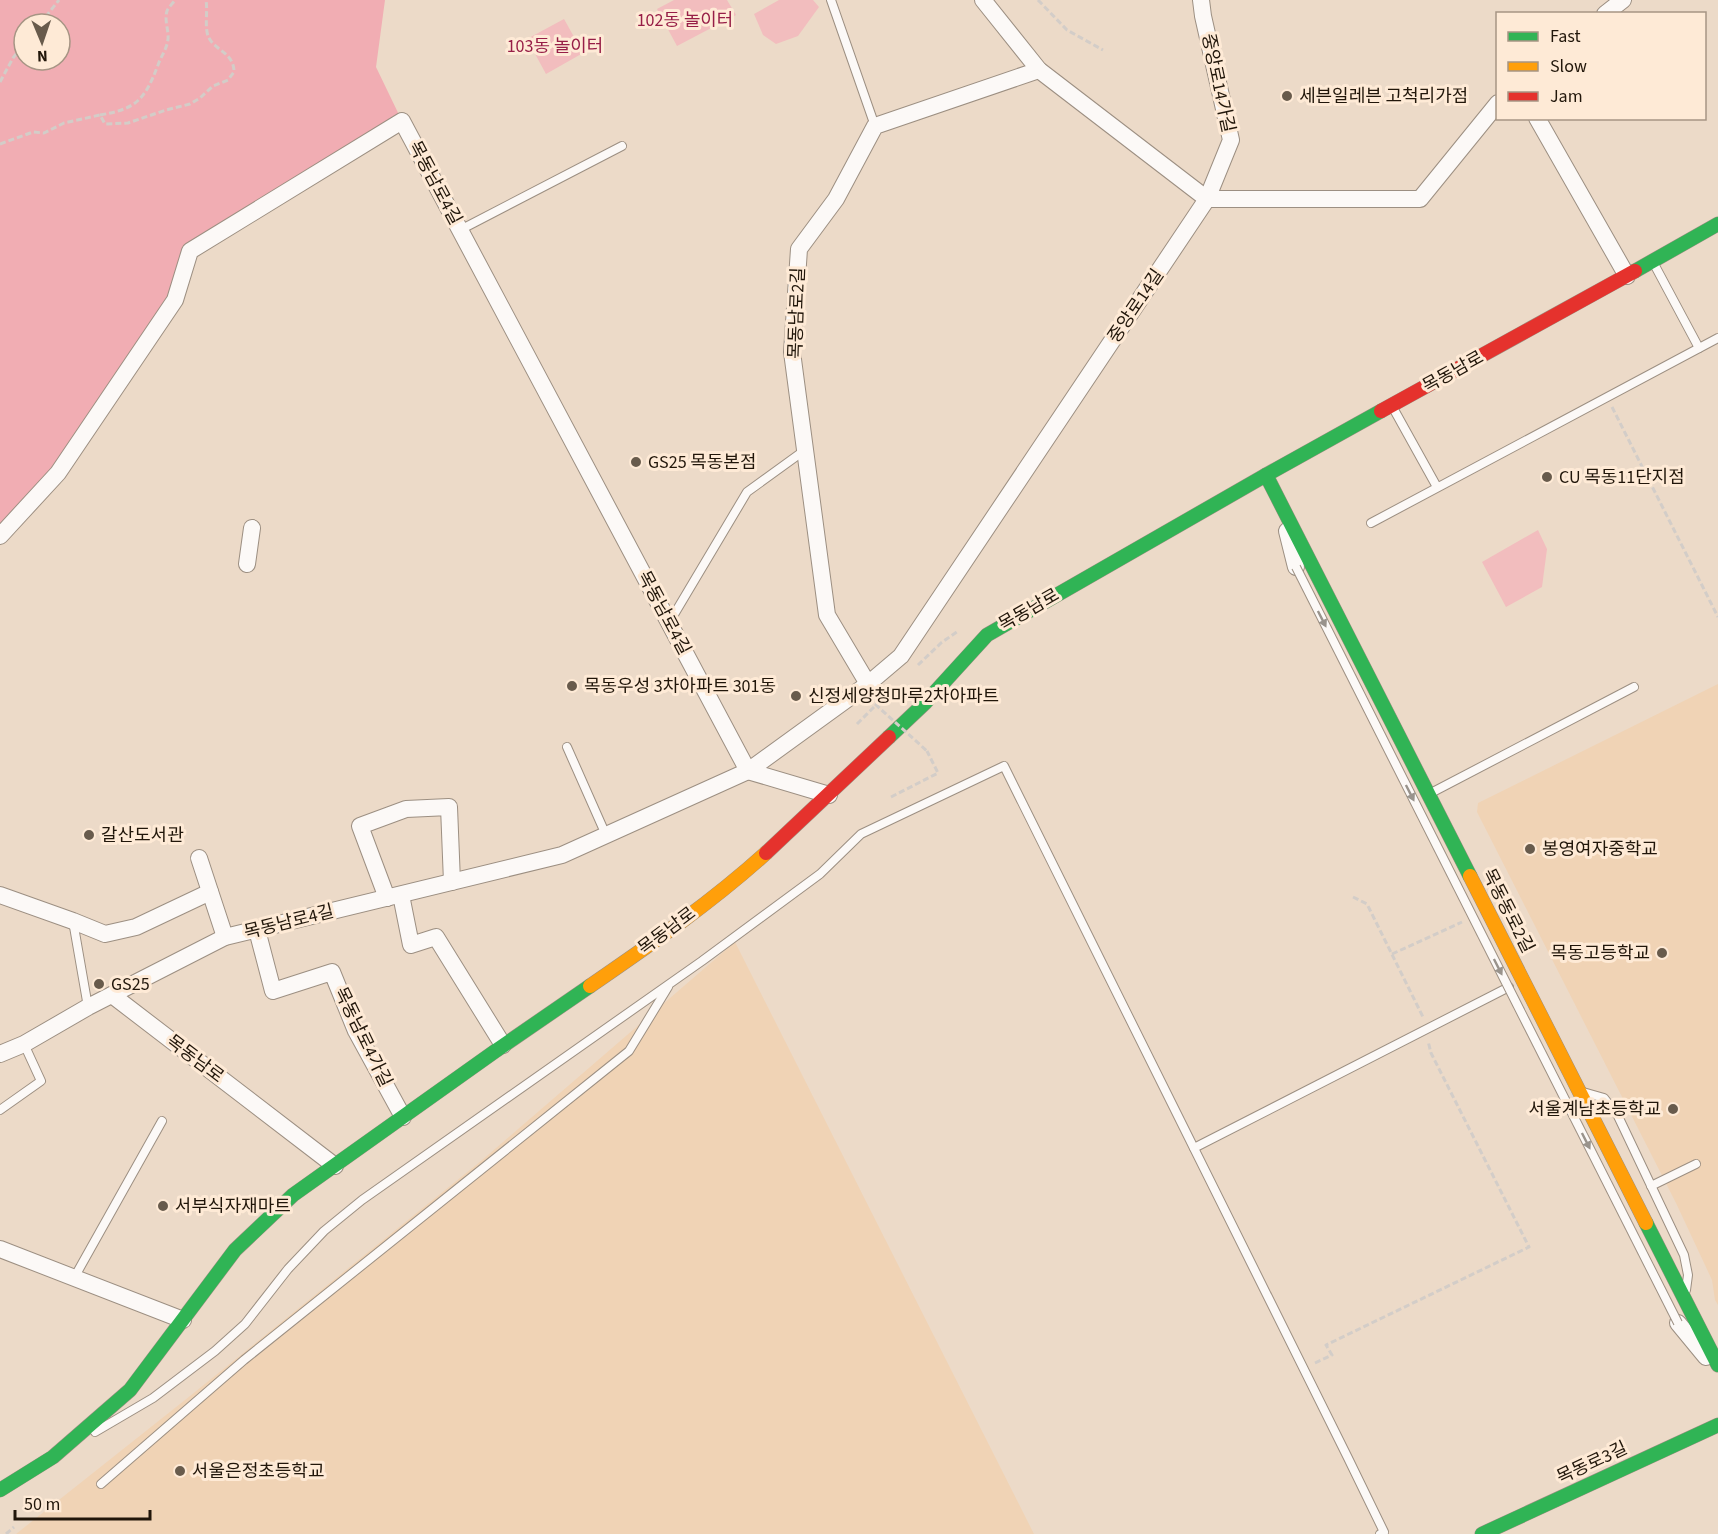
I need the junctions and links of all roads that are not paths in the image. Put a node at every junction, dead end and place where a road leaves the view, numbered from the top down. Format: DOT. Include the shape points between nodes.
graph roads {
  1 [pos="831,0"];
  2 [pos="983,0"];
  3 [pos="1201,0"];
  4 [pos="1623,0"];
  5 [pos="1608,12"];
  6 [pos="1039,70"];
  7 [pos="1496,104"];
  8 [pos="1538,120"];
  9 [pos="875,126"];
  10 [pos="622,146"];
  11 [pos="1207,199"];
  12 [pos="1718,224"];
  13 [pos="460,230"];
  14 [pos="1653,262"];
  15 [pos="1627,276"];
  16 [pos="1718,338"];
  17 [pos="1699,348"];
  18 [pos="1392,405"];
  19 [pos="805,450"];
  20 [pos="1266,475"];
  21 [pos="1437,487"];
  22 [pos="1281,504"];
  23 [pos="1371,522"];
  24 [pos="252,528"];
  25 [pos="0,536"];
  26 [pos="247,564"];
  27 [pos="1296,567"];
  28 [pos="669,623"];
  29 [pos="868,684"];
  30 [pos="1634,687"];
  31 [pos="567,747"];
  32 [pos="748,771"];
  33 [pos="1428,794"];
  34 [pos="829,795"];
  35 [pos="606,835"];
  36 [pos="199,858"];
  37 [pos="452,882"];
  38 [pos="210,892"];
  39 [pos="0,894"];
  40 [pos="394,896"];
  41 [pos="73,921"];
  42 [pos="257,930"];
  43 [pos="225,938"];
  44 [pos="670,984"];
  45 [pos="1509,987"];
  46 [pos="112,995"];
  47 [pos="88,1007"];
  48 [pos="24,1044"];
  49 [pos="503,1045"];
  50 [pos="0,1054"];
  51 [pos="1579,1090"];
  52 [pos="0,1110"];
  53 [pos="403,1117"];
  54 [pos="162,1121"];
  55 [pos="1194,1148"];
  56 [pos="1696,1164"];
  57 [pos="335,1166"];
  58 [pos="1652,1186"];
  59 [pos="0,1249"];
  60 [pos="74,1278"];
  61 [pos="1686,1299"];
  62 [pos="183,1320"];
  63 [pos="1678,1323"];
  64 [pos="1718,1365"];
  65 [pos="1718,1371"];
  66 [pos="1718,1425"];
  67 [pos="53,1457"];
  68 [pos="101,1484"];
  69 [pos="0,1490"];
  70 [pos="1382,1533"];
  71 [pos="1482,1534"];
  1 -- 9 [label="lane"];
  2 -- 6 [label="street"];
  3 -- 11 [label="street, 중앙로14가길" via="1231,140"];
  4 -- 5 [label="street"];
  6 -- 9 [label="street"];
  6 -- 11 [label="street"];
  7 -- 11 [label="street" via="1420,199"];
  8 -- 15 [label="street"];
  9 -- 19 [label="street, 목동남로2길" via="836,199 799,249 792,352"];
  10 -- 13 [label="lane"];
  11 -- 29 [label="street, 중앙로14길" via="901,656"];
  12 -- 14 [label="main road, 목동남로"];
  13 -- 25 [label="street, 목동남로4길" via="402,121 190,251 175,300 58,473"];
  13 -- 28 [label="street, 목동남로4길"];
  14 -- 15 [label="main road, 목동남로"];
  14 -- 17 [label="lane"];
  15 -- 18 [label="main road, 목동남로"];
  16 -- 17 [label="lane"];
  17 -- 21 [label="lane"];
  18 -- 20 [label="main road, 목동남로"];
  18 -- 21 [label="lane"];
  19 -- 28 [label="lane" via="747,492"];
  19 -- 29 [label="street, 목동남로2길" via="827,615"];
  20 -- 22 [label="main road, 목동동로2길"];
  20 -- 34 [label="main road, 목동남로" via="987,634 926,703"];
  21 -- 23 [label="lane"];
  22 -- 27 [label="street"];
  22 -- 33 [label="main road, 목동동로2길"];
  24 -- 26 [label="street"];
  27 -- 45 [label="lane, one-way, bridge"];
  28 -- 32 [label="street, 목동남로4길"];
  29 -- 32 [label="street, 목동남로4길"];
  30 -- 33 [label="lane"];
  31 -- 35 [label="lane"];
  32 -- 34 [label="street"];
  32 -- 35 [label="street, 목동남로4길"];
  33 -- 51 [label="main road, 목동동로2길"];
  34 -- 49 [label="main road, 목동남로" via="741,875 635,955"];
  35 -- 37 [label="street, 목동남로4길" via="562,855"];
  36 -- 38 [label="street, 목동남로4길"];
  37 -- 40 [label="street, 목동남로4길"];
  37 -- 40 [label="street" via="449,807 406,809 360,826"];
  38 -- 41 [label="street" via="136,927 105,934"];
  38 -- 43 [label="street, 목동남로4길"];
  39 -- 41 [label="street"];
  40 -- 42 [label="street, 목동남로4길"];
  40 -- 49 [label="street" via="411,945 436,937"];
  41 -- 47 [label="lane"];
  42 -- 43 [label="street, 목동남로4길"];
  42 -- 53 [label="street, 목동남로4가길" via="273,991 332,972 356,1031"];
  43 -- 46 [label="street, 목동남로4길"];
  44 -- 55 [label="lane" via="820,874 861,834 1004,766"];
  44 -- 67 [label="lane" via="362,1200 324,1231 245,1324 215,1351 153,1398"];
  44 -- 68 [label="lane" via="629,1050 244,1360"];
  45 -- 55 [label="lane"];
  45 -- 63 [label="lane, one-way, bridge"];
  46 -- 47 [label="street, 목동남로4길"];
  46 -- 57 [label="street, 목동남로"];
  47 -- 48 [label="street, 목동남로4길"];
  48 -- 50 [label="street, 목동남로4길"];
  48 -- 52 [label="lane" via="41,1081"];
  49 -- 53 [label="main road, 목동남로"];
  51 -- 58 [label="lane" via="1604,1098 1618,1116"];
  51 -- 61 [label="main road, 목동동로2길"];
  53 -- 57 [label="main road, 목동남로"];
  54 -- 60 [label="lane"];
  55 -- 70 [label="lane"];
  56 -- 58 [label="lane"];
  57 -- 62 [label="main road, 목동남로" via="293,1196 235,1250"];
  58 -- 61 [label="lane" via="1684,1255 1688,1275"];
  59 -- 60 [label="street"];
  60 -- 62 [label="street"];
  61 -- 64 [label="main road, 목동동로2길"];
  62 -- 67 [label="main road, 목동남로" via="130,1390"];
  63 -- 65 [label="street"];
  66 -- 71 [label="main road, 목동로3길"];
  67 -- 69 [label="main road, 목동남로"];
}
